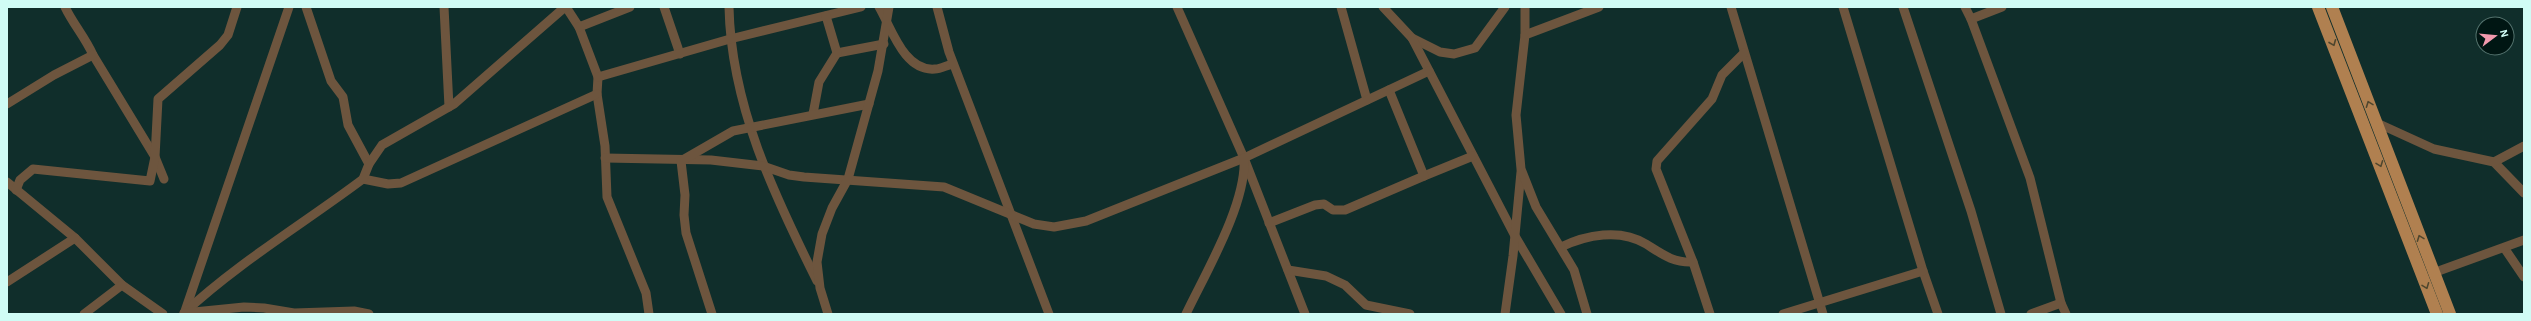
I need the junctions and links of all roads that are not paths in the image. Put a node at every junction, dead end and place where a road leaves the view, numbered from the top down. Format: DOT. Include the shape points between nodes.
graph roads {
  1 [pos="64,7"];
  2 [pos="237,7"];
  3 [pos="289,7"];
  4 [pos="306,7"];
  5 [pos="444,7"];
  6 [pos="566,7"];
  7 [pos="630,7"];
  8 [pos="664,7"];
  9 [pos="729,7"];
  10 [pos="861,7"];
  11 [pos="879,7"];
  12 [pos="889,7"];
  13 [pos="937,7"];
  14 [pos="1178,7"];
  15 [pos="1341,7"];
  16 [pos="1383,7"];
  17 [pos="1505,7"];
  18 [pos="1525,7"];
  19 [pos="1598,7"];
  20 [pos="1731,7"];
  21 [pos="1843,7"];
  22 [pos="1903,7"];
  23 [pos="1965,7"];
  24 [pos="2002,7"];
  25 [pos="2318,7"];
  26 [pos="2332,7"];
  27 [pos="826,16"];
  28 [pos="1971,19"];
  29 [pos="886,22"];
  30 [pos="579,28"];
  31 [pos="1525,35"];
  32 [pos="1412,38"];
  33 [pos="730,39"];
  34 [pos="884,44"];
  35 [pos="837,53"];
  36 [pos="680,54"];
  37 [pos="1744,54"];
  38 [pos="93,55"];
  39 [pos="953,64"];
  40 [pos="1429,71"];
  41 [pos="598,78"];
  42 [pos="1389,90"];
  43 [pos="597,94"];
  44 [pos="1367,100"];
  45 [pos="7,104"];
  46 [pos="869,104"];
  47 [pos="449,107"];
  48 [pos="813,114"];
  49 [pos="2377,123"];
  50 [pos="750,127"];
  51 [pos="2524,146"];
  52 [pos="1473,156"];
  53 [pos="155,157"];
  54 [pos="605,158"];
  55 [pos="1244,158"];
  56 [pos="681,161"];
  57 [pos="2494,162"];
  58 [pos="369,164"];
  59 [pos="763,166"];
  60 [pos="1521,169"];
  61 [pos="1424,176"];
  62 [pos="164,179"];
  63 [pos="363,179"];
  64 [pos="848,179"];
  65 [pos="7,182"];
  66 [pos="13,191"];
  67 [pos="2524,193"];
  68 [pos="1012,215"];
  69 [pos="1269,223"];
  70 [pos="1515,236"];
  71 [pos="75,238"];
  72 [pos="2524,240"];
  73 [pos="1561,248"];
  74 [pos="2505,249"];
  75 [pos="1693,262"];
  76 [pos="1288,270"];
  77 [pos="1923,272"];
  78 [pos="2434,273"];
  79 [pos="2524,277"];
  80 [pos="7,282"];
  81 [pos="122,285"];
  82 [pos="820,288"];
  83 [pos="1820,302"];
  84 [pos="2061,303"];
  85 [pos="826,312"];
  86 [pos="84,314"];
  87 [pos="163,314"];
  88 [pos="184,314"];
  89 [pos="369,314"];
  90 [pos="648,314"];
  91 [pos="712,314"];
  92 [pos="1049,314"];
  93 [pos="1186,314"];
  94 [pos="1305,314"];
  95 [pos="1410,314"];
  96 [pos="1505,314"];
  97 [pos="1562,314"];
  98 [pos="1587,314"];
  99 [pos="1710,314"];
  100 [pos="1783,314"];
  101 [pos="1823,314"];
  102 [pos="1938,314"];
  103 [pos="2000,314"];
  104 [pos="2031,314"];
  105 [pos="2066,314"];
  106 [pos="2437,314"];
  107 [pos="2450,314"];
  1 -- 38 [label="street" via="71,20 86,37"];
  2 -- 53 [label="street" via="228,35 220,45 158,99"];
  3 -- 88 [label="street"];
  4 -- 58 [label="street" via="331,81 343,97 348,125"];
  5 -- 47 [label="street"];
  6 -- 30 [label="street"];
  6 -- 47 [label="street"];
  7 -- 30 [label="street"];
  8 -- 36 [label="street"];
  9 -- 33 [label="street"];
  10 -- 27 [label="street"];
  11 -- 29 [label="street"];
  12 -- 29 [label="street"];
  13 -- 39 [label="street"];
  14 -- 55 [label="street"];
  15 -- 44 [label="street"];
  16 -- 32 [label="street"];
  17 -- 32 [label="street" via="1475,48 1464,52 1440,52"];
  18 -- 31 [label="street"];
  19 -- 31 [label="street"];
  20 -- 37 [label="street"];
  21 -- 77 [label="street"];
  22 -- 103 [label="street" via="1969,203"];
  23 -- 28 [label="street"];
  24 -- 28 [label="street"];
  25 -- 106 [label="main road, one-way"];
  49 -- 26 [label="main road, one-way"];
  27 -- 33 [label="street"];
  27 -- 35 [label="street"];
  28 -- 84 [label="street" via="2030,178"];
  29 -- 34 [label="street"];
  29 -- 39 [label="street" via="904,54 922,67 934,69"];
  30 -- 41 [label="street"];
  31 -- 60 [label="street" via="1516,115"];
  32 -- 40 [label="street"];
  33 -- 36 [label="street"];
  33 -- 50 [label="street"];
  34 -- 35 [label="street"];
  34 -- 46 [label="street"];
  35 -- 48 [label="street" via="819,82"];
  36 -- 41 [label="street"];
  37 -- 75 [label="street" via="1722,75 1712,98 1657,161 1656,169"];
  37 -- 83 [label="street"];
  38 -- 45 [label="street"];
  38 -- 53 [label="street"];
  39 -- 68 [label="street"];
  40 -- 42 [label="street"];
  40 -- 52 [label="street"];
  41 -- 43 [label="street"];
  42 -- 44 [label="street"];
  42 -- 61 [label="street"];
  43 -- 54 [label="street"];
  43 -- 63 [label="street" via="401,183 388,184"];
  44 -- 55 [label="street"];
  46 -- 48 [label="street"];
  46 -- 64 [label="street"];
  47 -- 58 [label="street" via="382,145"];
  48 -- 50 [label="street"];
  49 -- 57 [label="street" via="2434,149"];
  78 -- 49 [label="main road, one-way"];
  50 -- 56 [label="street" via="733,131"];
  50 -- 59 [label="street"];
  51 -- 57 [label="street"];
  52 -- 61 [label="street"];
  52 -- 70 [label="street"];
  53 -- 62 [label="street"];
  53 -- 66 [label="street" via="150,180 33,169 20,180"];
  54 -- 56 [label="street"];
  54 -- 90 [label="street" via="609,206 646,293"];
  55 -- 68 [label="street" via="1086,221 1054,227 1034,224"];
  55 -- 69 [label="street"];
  55 -- 93 [label="street" via="1245,174 1240,195"];
  56 -- 59 [label="street" via="711,160"];
  56 -- 91 [label="street" via="686,233"];
  57 -- 67 [label="street"];
  58 -- 63 [label="street"];
  59 -- 64 [label="street" via="789,175"];
  59 -- 82 [label="street" via="786,221"];
  60 -- 70 [label="street"];
  60 -- 73 [label="street" via="1536,207"];
  61 -- 69 [label="street" via="1345,210 1333,210 1324,204 1315,205"];
  63 -- 88 [label="street" via="208,291"];
  64 -- 68 [label="street" via="944,187"];
  64 -- 82 [label="street" via="832,208 822,234 817,262"];
  65 -- 66 [label="street"];
  66 -- 71 [label="street"];
  68 -- 92 [label="street"];
  69 -- 76 [label="street"];
  70 -- 96 [label="street"];
  70 -- 97 [label="street"];
  71 -- 80 [label="street"];
  71 -- 81 [label="street"];
  72 -- 74 [label="street"];
  73 -- 75 [label="street" via="1579,239 1614,235 1631,237 1667,258"];
  73 -- 98 [label="street" via="1574,270"];
  74 -- 78 [label="street"];
  74 -- 79 [label="street"];
  75 -- 99 [label="street"];
  76 -- 94 [label="street"];
  76 -- 95 [label="street" via="1326,276 1346,284 1366,305"];
  77 -- 83 [label="street"];
  77 -- 102 [label="street"];
  78 -- 107 [label="main road"];
  81 -- 86 [label="street"];
  81 -- 87 [label="street"];
  82 -- 85 [label="street"];
  83 -- 100 [label="street"];
  83 -- 101 [label="street"];
  84 -- 104 [label="street"];
  84 -- 105 [label="street"];
  88 -- 89 [label="street" via="244,307 294,313 354,311"];
}
